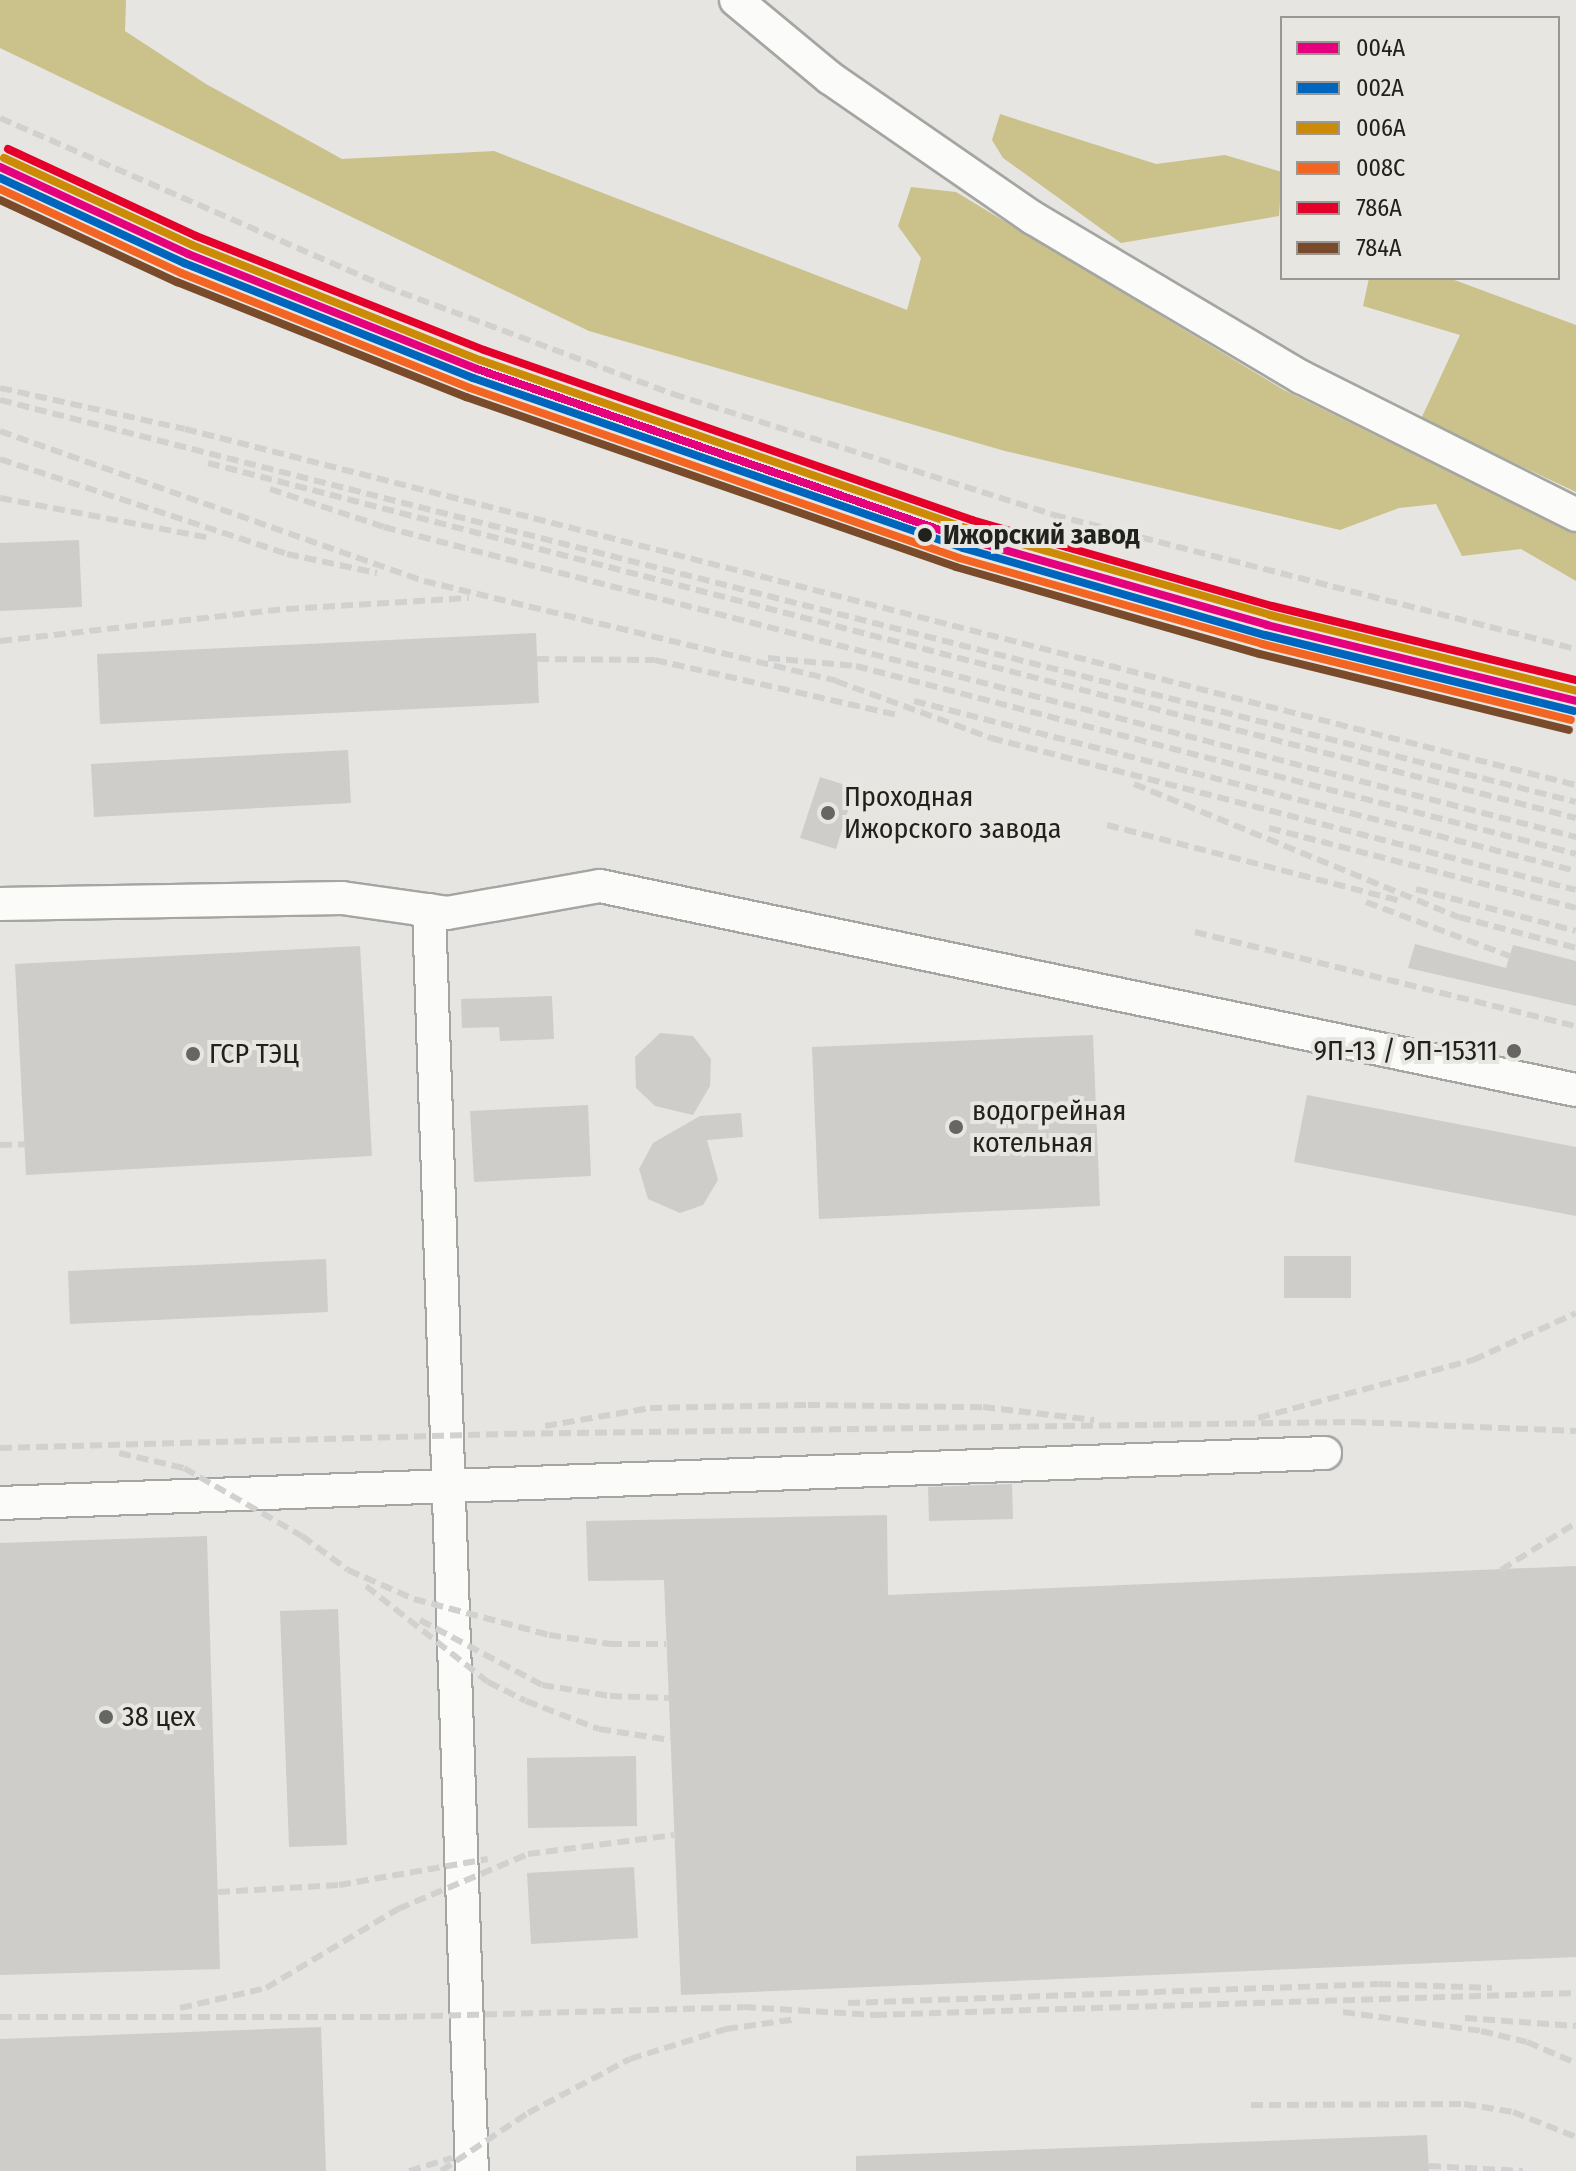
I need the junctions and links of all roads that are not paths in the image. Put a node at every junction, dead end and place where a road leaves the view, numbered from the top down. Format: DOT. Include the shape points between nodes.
graph roads {
  1 [pos="736,0"];
  2 [pos="1576,515"];
  3 [pos="0,904"];
  4 [pos="429,910"];
  5 [pos="1576,1090"];
  6 [pos="1325,1453"];
  7 [pos="452,1484"];
  8 [pos="0,1503"];
  9 [pos="472,2171"];
  1 -- 2 [label="lane" via="830,78 1033,218 1301,377"];
  3 -- 4 [label="lane" via="342,898"];
  4 -- 5 [label="lane" via="447,913 600,886"];
  4 -- 7 [label="lane"];
  6 -- 7 [label="lane"];
  7 -- 8 [label="lane"];
  7 -- 9 [label="lane"];
}
